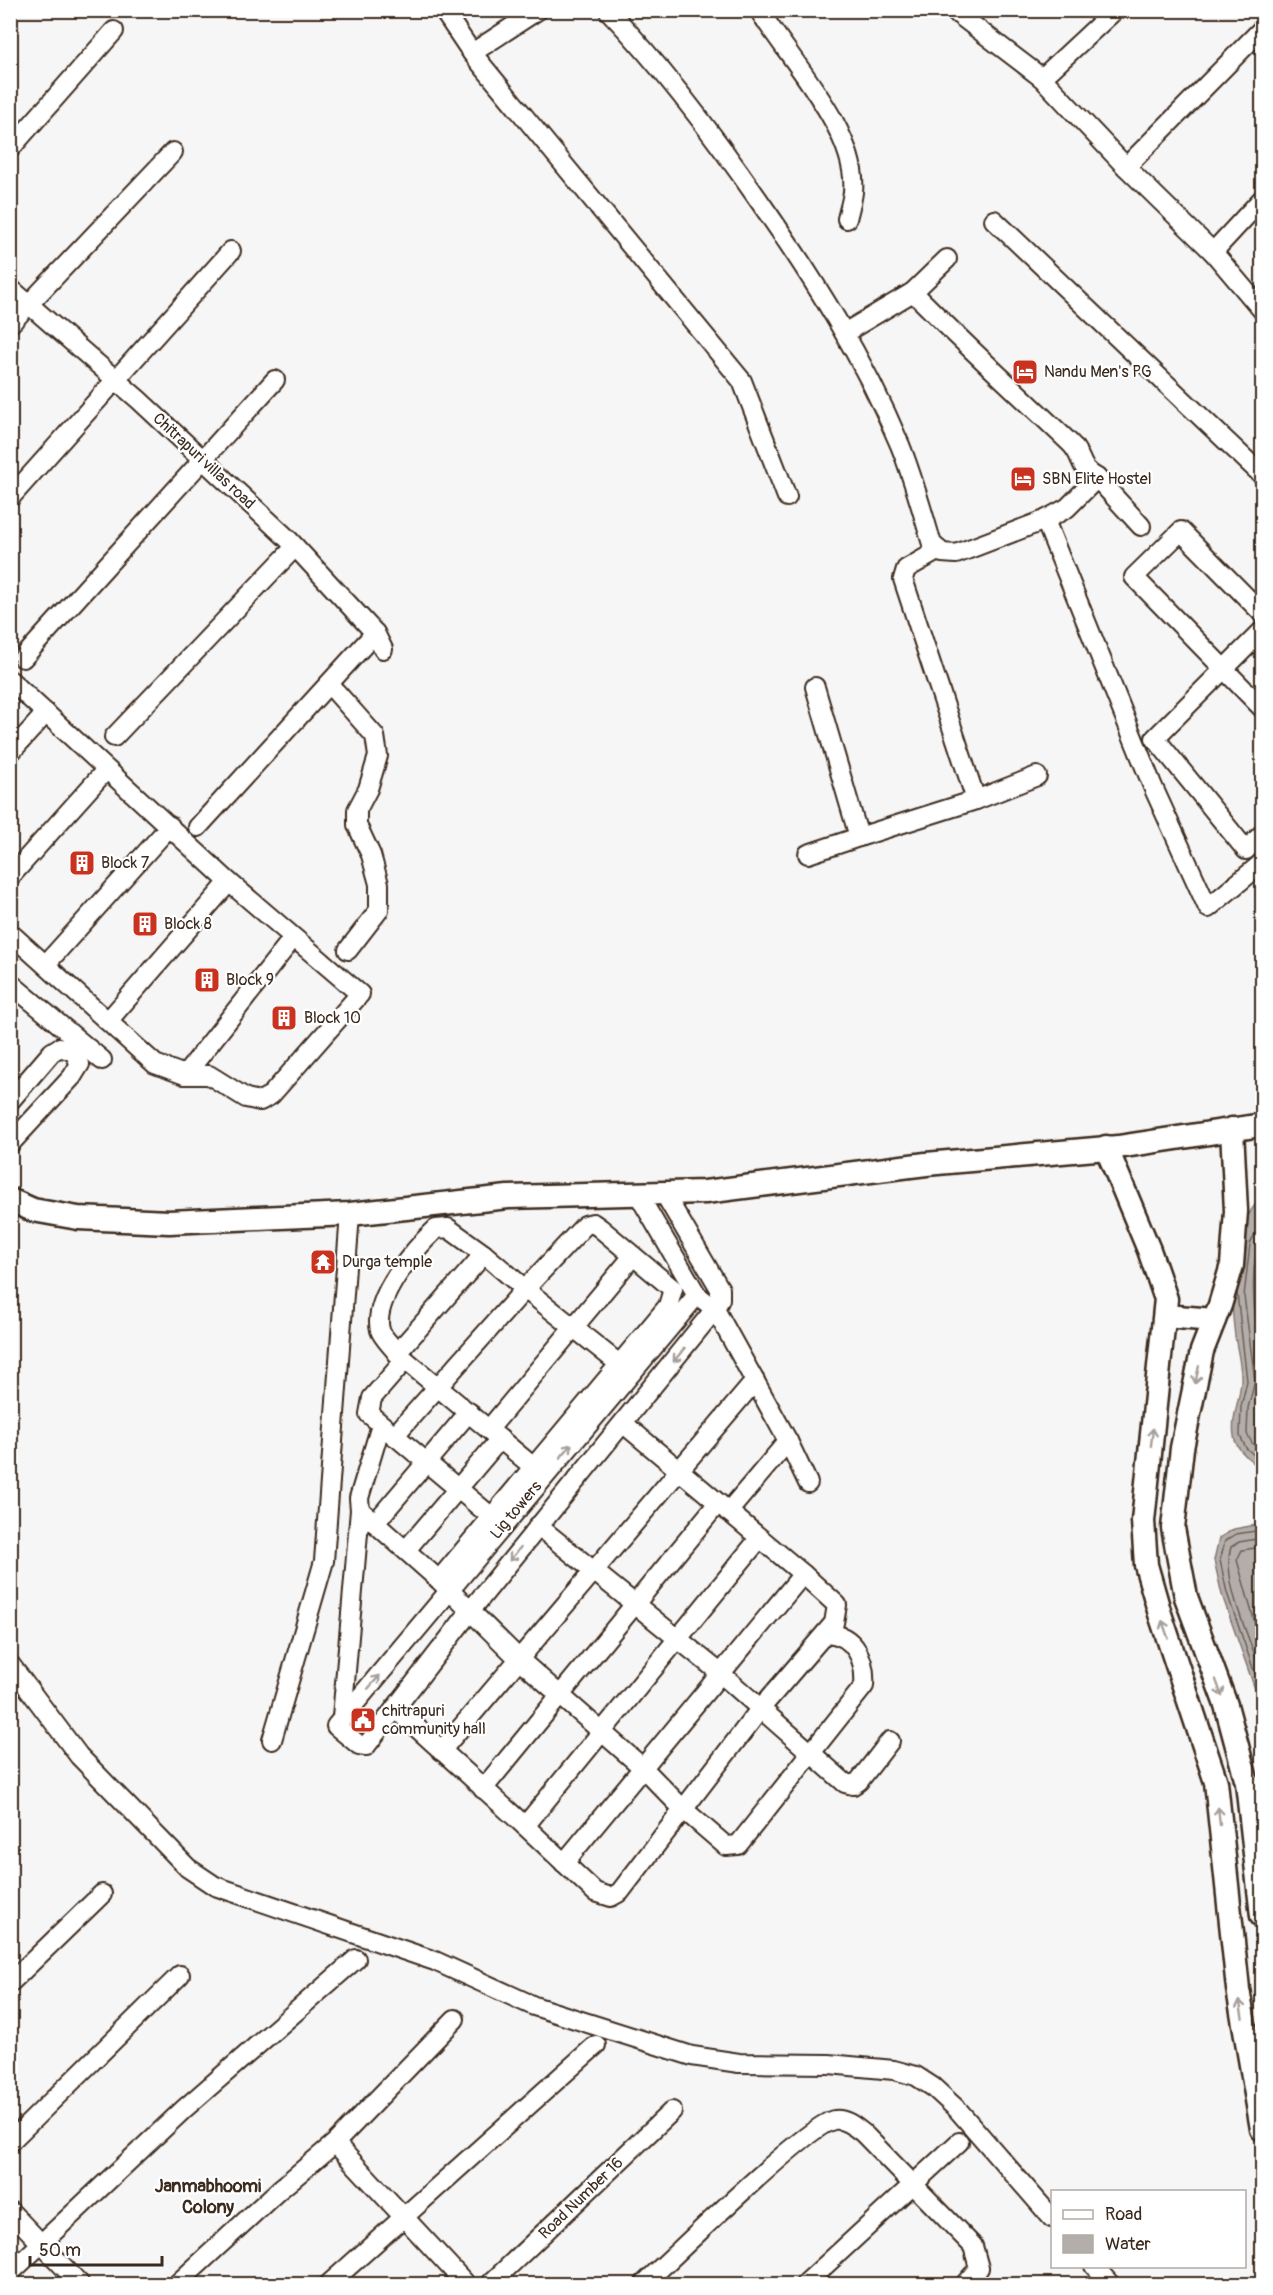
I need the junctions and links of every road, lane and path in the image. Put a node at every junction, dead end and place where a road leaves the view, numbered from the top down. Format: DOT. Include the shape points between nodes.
graph roads {
  1 [pos="443,10"];
  2 [pos="538,10"];
  3 [pos="608,10"];
  4 [pos="759,10"];
  5 [pos="953,10"];
  6 [pos="1115,10"];
  7 [pos="1263,29"];
  8 [pos="114,31"];
  9 [pos="472,53"];
  10 [pos="1042,78"];
  11 [pos="10,149"];
  12 [pos="173,152"];
  13 [pos="1126,167"];
  14 [pos="1263,199"];
  15 [pos="847,219"];
  16 [pos="994,220"];
  17 [pos="231,251"];
  18 [pos="1213,252"];
  19 [pos="947,259"];
  20 [pos="10,288"];
  21 [pos="913,292"];
  22 [pos="30,304"];
  23 [pos="1263,310"];
  24 [pos="10,324"];
  25 [pos="846,332"];
  26 [pos="275,380"];
  27 [pos="117,381"];
  28 [pos="204,461"];
  29 [pos="1263,475"];
  30 [pos="1097,478"];
  31 [pos="787,497"];
  32 [pos="10,498"];
  33 [pos="1045,520"];
  34 [pos="1141,526"];
  35 [pos="295,547"];
  36 [pos="939,550"];
  37 [pos="1263,613"];
  38 [pos="1263,631"];
  39 [pos="23,658"];
  40 [pos="1223,668"];
  41 [pos="10,680"];
  42 [pos="329,684"];
  43 [pos="815,687"];
  44 [pos="1263,708"];
  45 [pos="46,713"];
  46 [pos="114,737"];
  47 [pos="10,753"];
  48 [pos="106,770"];
  49 [pos="1037,776"];
  50 [pos="976,800"];
  51 [pos="170,826"];
  52 [pos="198,827"];
  53 [pos="1263,834"];
  54 [pos="859,837"];
  55 [pos="808,854"];
  56 [pos="1263,863"];
  57 [pos="10,877"];
  58 [pos="229,882"];
  59 [pos="10,933"];
  60 [pos="293,938"];
  61 [pos="348,950"];
  62 [pos="46,964"];
  63 [pos="10,983"];
  64 [pos="108,1022"];
  65 [pos="102,1060"];
  66 [pos="184,1075"];
  67 [pos="10,1101"];
  68 [pos="1263,1125"];
  69 [pos="1232,1129"];
  70 [pos="10,1144"];
  71 [pos="1106,1148"];
  72 [pos="664,1193"];
  73 [pos="638,1194"];
  74 [pos="10,1200"];
  75 [pos="350,1214"];
  76 [pos="484,1254"];
  77 [pos="633,1256"];
  78 [pos="525,1288"];
  79 [pos="697,1295"];
  80 [pos="716,1309"];
  81 [pos="1165,1316"];
  82 [pos="1214,1320"];
  83 [pos="574,1327"];
  84 [pos="401,1356"];
  85 [pos="626,1369"];
  86 [pos="755,1381"];
  87 [pos="438,1386"];
  88 [pos="469,1412"];
  89 [pos="624,1424"];
  90 [pos="387,1431"];
  91 [pos="494,1434"];
  92 [pos="788,1441"];
  93 [pos="427,1463"];
  94 [pos="679,1471"];
  95 [pos="540,1472"];
  96 [pos="808,1483"];
  97 [pos="458,1490"];
  98 [pos="565,1494"];
  99 [pos="723,1508"];
  100 [pos="360,1509"];
  101 [pos="1143,1521"];
  102 [pos="497,1522"];
  103 [pos="375,1523"];
  104 [pos="538,1526"];
  105 [pos="1173,1528"];
  106 [pos="759,1539"];
  107 [pos="406,1550"];
  108 [pos="594,1569"];
  109 [pos="803,1574"];
  110 [pos="444,1585"];
  111 [pos="636,1604"];
  112 [pos="471,1610"];
  113 [pos="827,1633"];
  114 [pos="678,1638"];
  115 [pos="520,1660"];
  116 [pos="10,1664"];
  117 [pos="719,1672"];
  118 [pos="561,1694"];
  119 [pos="394,1708"];
  120 [pos="761,1708"];
  121 [pos="339,1722"];
  122 [pos="602,1731"];
  123 [pos="272,1740"];
  124 [pos="890,1741"];
  125 [pos="441,1752"];
  126 [pos="809,1753"];
  127 [pos="642,1767"];
  128 [pos="483,1789"];
  129 [pos="683,1809"];
  130 [pos="525,1826"];
  131 [pos="564,1863"];
  132 [pos="102,1894"];
  133 [pos="1263,1916"];
  134 [pos="356,1959"];
  135 [pos="180,1976"];
  136 [pos="10,1983"];
  137 [pos="455,2019"];
  138 [pos="596,2045"];
  139 [pos="672,2111"];
  140 [pos="1263,2129"];
  141 [pos="10,2142"];
  142 [pos="959,2142"];
  143 [pos="335,2143"];
  144 [pos="914,2185"];
  145 [pos="10,2211"];
  146 [pos="1051,2216"];
  147 [pos="405,2217"];
  148 [pos="42,2244"];
  149 [pos="1096,2268"];
  150 [pos="10,2273"];
  151 [pos="80,2284"];
  152 [pos="177,2284"];
  153 [pos="329,2284"];
  154 [pos="466,2284"];
  155 [pos="490,2284"];
  156 [pos="644,2284"];
  157 [pos="806,2284"];
  158 [pos="965,2284"];
  159 [pos="1110,2284"];
  1 -- 9 [label="street"];
  2 -- 9 [label="street"];
  3 -- 25 [label="street" via="646,50 705,124 810,273"];
  4 -- 15 [label="street" via="843,138 854,191"];
  5 -- 10 [label="street"];
  6 -- 10 [label="street"];
  7 -- 13 [label="street"];
  8 -- 11 [label="street"];
  9 -- 31 [label="street" via="742,381"];
  10 -- 13 [label="street"];
  12 -- 22 [label="street"];
  13 -- 18 [label="street"];
  14 -- 18 [label="street"];
  16 -- 29 [label="street"];
  17 -- 27 [label="street"];
  18 -- 23 [label="street"];
  19 -- 21 [label="street"];
  20 -- 22 [label="street, Chitrapuri villas road"];
  21 -- 25 [label="street"];
  21 -- 30 [label="street" via="1073,446 1086,472"];
  22 -- 24 [label="street"];
  22 -- 27 [label="street, Chitrapuri villas road"];
  25 -- 36 [label="street" via="900,446 932,544"];
  26 -- 28 [label="street"];
  27 -- 28 [label="street, Chitrapuri villas road"];
  27 -- 32 [label="street"];
  28 -- 35 [label="street, Chitrapuri villas road"];
  28 -- 39 [label="street"];
  30 -- 33 [label="street" via="1067,508"];
  30 -- 34 [label="street"];
  33 -- 36 [label="street" via="956,554"];
  33 -- 56 [label="street" via="1153,787 1208,908"];
  35 -- 42 [label="street, Chitrapuri villas road" via="379,641"];
  35 -- 46 [label="street"];
  36 -- 50 [label="street" via="906,568 903,579"];
  37 -- 40 [label="street" via="1181,531 1134,577"];
  38 -- 40 [label="street"];
  40 -- 44 [label="street"];
  40 -- 53 [label="street" via="1155,738 1246,850"];
  41 -- 45 [label="street"];
  42 -- 52 [label="street"];
  42 -- 61 [label="street" via="375,736 378,756 357,810 357,825 379,884 379,910"];
  43 -- 54 [label="street"];
  45 -- 47 [label="street"];
  45 -- 48 [label="street"];
  48 -- 51 [label="street"];
  48 -- 57 [label="street"];
  49 -- 50 [label="street"];
  50 -- 54 [label="street"];
  51 -- 58 [label="street"];
  51 -- 62 [label="street"];
  54 -- 55 [label="street"];
  58 -- 60 [label="street"];
  58 -- 64 [label="street"];
  59 -- 62 [label="street"];
  60 -- 66 [label="street"];
  60 -- 66 [label="street" via="360,994 271,1095 261,1101 246,1098 209,1075"];
  62 -- 64 [label="street"];
  63 -- 65 [label="street"];
  64 -- 66 [label="street" via="155,1064"];
  67 -- 70 [label="street" via="52,1053 60,1047 74,1053 80,1064 72,1077"];
  68 -- 69 [label="street"];
  69 -- 71 [label="street"];
  69 -- 82 [label="street" via="1236,1211 1232,1265"];
  71 -- 72 [label="street" via="926,1164 705,1192"];
  71 -- 81 [label="street" via="1163,1289"];
  72 -- 73 [label="street"];
  72 -- 80 [label="street" via="720,1289"];
  73 -- 75 [label="street" via="508,1197"];
  73 -- 79 [label="street"];
  74 -- 75 [label="street" via="33,1210 67,1216 169,1222"];
  75 -- 123 [label="street" via="324,1561"];
  76 -- 78 [label="street"];
  76 -- 84 [label="street"];
  76 -- 84 [label="street" via="448,1228 431,1233 393,1280 380,1312 380,1331"];
  77 -- 78 [label="street" via="593,1223 585,1225"];
  77 -- 83 [label="street"];
  77 -- 85 [label="street" via="673,1289 673,1295"];
  78 -- 83 [label="street"];
  78 -- 87 [label="street"];
  79 -- 80 [label="street"];
  79 -- 85 [label="street"];
  80 -- 86 [label="street"];
  80 -- 89 [label="street, one-way"];
  81 -- 82 [label="street"];
  101 -- 81 [label="street, one-way"];
  82 -- 105 [label="street, one-way" via="1202,1352 1182,1448"];
  83 -- 85 [label="street"];
  83 -- 91 [label="street"];
  84 -- 87 [label="street"];
  84 -- 90 [label="street" via="369,1406 369,1414"];
  85 -- 95 [label="street, Lig towers"];
  86 -- 92 [label="street"];
  86 -- 94 [label="street"];
  87 -- 88 [label="street"];
  87 -- 90 [label="street"];
  88 -- 91 [label="street"];
  88 -- 93 [label="street"];
  89 -- 94 [label="street"];
  89 -- 98 [label="street"];
  90 -- 93 [label="street"];
  90 -- 100 [label="street" via="359,1498"];
  91 -- 95 [label="street"];
  91 -- 97 [label="street"];
  92 -- 96 [label="street"];
  92 -- 99 [label="street"];
  93 -- 97 [label="street"];
  93 -- 103 [label="street"];
  94 -- 99 [label="street"];
  94 -- 108 [label="street"];
  95 -- 98 [label="street"];
  95 -- 102 [label="street, Lig towers"];
  97 -- 102 [label="street"];
  97 -- 107 [label="street"];
  98 -- 104 [label="street"];
  99 -- 106 [label="street"];
  99 -- 111 [label="street"];
  100 -- 103 [label="street"];
  100 -- 121 [label="street"];
  101 -- 105 [label="street"];
  140 -- 101 [label="street, one-way" via="1238,1989 1216,1782 1146,1565"];
  102 -- 110 [label="street, Lig towers"];
  103 -- 107 [label="street"];
  104 -- 108 [label="street"];
  104 -- 112 [label="street, one-way"];
  105 -- 133 [label="street, one-way" via="1186,1597 1226,1706 1247,1783"];
  106 -- 109 [label="street"];
  106 -- 114 [label="street"];
  107 -- 110 [label="street"];
  108 -- 111 [label="street"];
  108 -- 115 [label="street"];
  109 -- 113 [label="street" via="837,1605 834,1623"];
  109 -- 117 [label="street"];
  110 -- 112 [label="street"];
  121 -- 110 [label="street, Lig towers, one-way"];
  111 -- 114 [label="street"];
  111 -- 118 [label="street"];
  112 -- 115 [label="street"];
  112 -- 119 [label="street"];
  113 -- 120 [label="street"];
  113 -- 126 [label="street" via="838,1634 856,1647 865,1668 864,1686"];
  114 -- 117 [label="street"];
  114 -- 122 [label="street"];
  115 -- 118 [label="street"];
  115 -- 125 [label="street"];
  116 -- 146 [label="street" via="79,1756 188,1868 216,1886 435,1961 534,2006 692,2056 740,2063 829,2064 916,2076 958,2110"];
  117 -- 120 [label="street"];
  117 -- 127 [label="street"];
  118 -- 122 [label="street"];
  118 -- 128 [label="street"];
  119 -- 121 [label="street" via="366,1746 359,1745"];
  119 -- 125 [label="street"];
  120 -- 126 [label="street"];
  120 -- 129 [label="street"];
  122 -- 127 [label="street"];
  122 -- 130 [label="street"];
  124 -- 126 [label="street" via="853,1785 845,1783"];
  125 -- 128 [label="street"];
  126 -- 129 [label="street" via="738,1845 726,1846"];
  127 -- 129 [label="street"];
  127 -- 131 [label="street"];
  128 -- 130 [label="street"];
  129 -- 131 [label="street" via="627,1885 611,1898 595,1892"];
  130 -- 131 [label="street"];
  132 -- 136 [label="street"];
  134 -- 148 [label="street" via="184,2109"];
  135 -- 141 [label="street"];
  137 -- 143 [label="street"];
  138 -- 147 [label="street"];
  139 -- 155 [label="street, Road Number 16"];
  142 -- 144 [label="street"];
  143 -- 147 [label="street"];
  143 -- 152 [label="street"];
  144 -- 156 [label="street" via="863,2133 849,2123 834,2120 817,2129 767,2171"];
  144 -- 157 [label="street"];
  144 -- 158 [label="street" via="973,2246 979,2268"];
  145 -- 148 [label="street"];
  147 -- 153 [label="street"];
  147 -- 154 [label="street"];
  148 -- 150 [label="street"];
  148 -- 151 [label="street"];
  149 -- 159 [label="street"];
}
